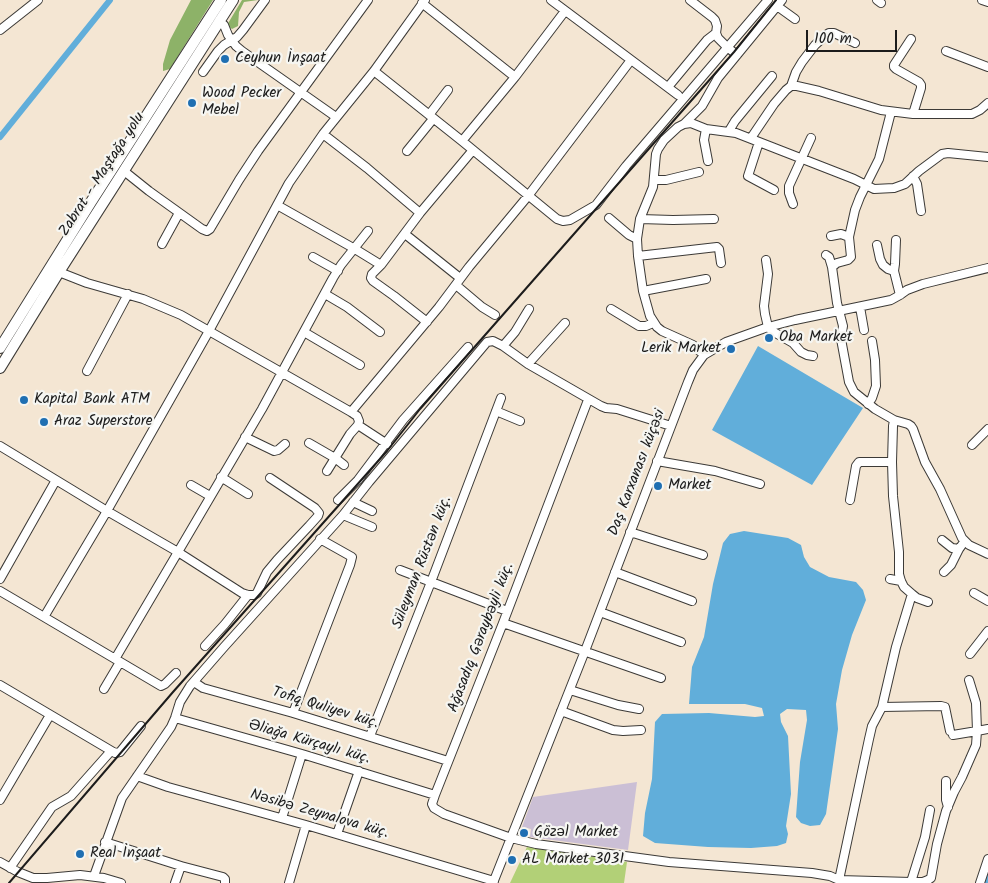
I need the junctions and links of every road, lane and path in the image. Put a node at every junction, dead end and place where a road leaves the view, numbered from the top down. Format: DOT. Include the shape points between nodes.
graph roads {
  1 [pos="38,0"];
  2 [pos="221,0"];
  3 [pos="232,0"];
  4 [pos="265,0"];
  5 [pos="368,0"];
  6 [pos="551,0"];
  7 [pos="690,0"];
  8 [pos="768,0"];
  9 [pos="982,0"];
  10 [pos="424,2"];
  11 [pos="988,2"];
  12 [pos="780,3"];
  13 [pos="565,10"];
  14 [pos="795,18"];
  15 [pos="219,21"];
  16 [pos="0,30"];
  17 [pos="716,33"];
  18 [pos="911,39"];
  19 [pos="233,40"];
  20 [pos="855,43"];
  21 [pos="727,47"];
  22 [pos="946,51"];
  23 [pos="737,55"];
  24 [pos="631,60"];
  25 [pos="988,67"];
  26 [pos="374,71"];
  27 [pos="203,72"];
  28 [pos="514,76"];
  29 [pos="772,76"];
  30 [pos="791,86"];
  31 [pos="668,87"];
  32 [pos="448,90"];
  33 [pos="300,91"];
  34 [pos="678,95"];
  35 [pos="988,103"];
  36 [pos="891,112"];
  37 [pos="913,114"];
  38 [pos="336,117"];
  39 [pos="431,117"];
  40 [pos="684,124"];
  41 [pos="706,128"];
  42 [pos="730,131"];
  43 [pos="323,134"];
  44 [pos="751,138"];
  45 [pos="811,138"];
  46 [pos="462,141"];
  47 [pos="759,142"];
  48 [pos="473,150"];
  49 [pos="407,151"];
  50 [pos="988,157"];
  51 [pos="801,158"];
  52 [pos="708,161"];
  53 [pos="124,171"];
  54 [pos="699,172"];
  55 [pos="913,176"];
  56 [pos="654,180"];
  57 [pos="866,185"];
  58 [pos="774,190"];
  59 [pos="528,196"];
  60 [pos="793,204"];
  61 [pos="277,205"];
  62 [pos="921,211"];
  63 [pos="179,213"];
  64 [pos="420,214"];
  65 [pos="609,218"];
  66 [pos="714,218"];
  67 [pos="640,219"];
  68 [pos="368,232"];
  69 [pos="405,234"];
  70 [pos="831,236"];
  71 [pos="850,237"];
  72 [pos="637,239"];
  73 [pos="896,240"];
  74 [pos="162,244"];
  75 [pos="877,245"];
  76 [pos="355,249"];
  77 [pos="826,255"];
  78 [pos="638,256"];
  79 [pos="313,257"];
  80 [pos="766,260"];
  81 [pos="721,264"];
  82 [pos="381,265"];
  83 [pos="832,267"];
  84 [pos="988,268"];
  85 [pos="338,271"];
  86 [pos="894,271"];
  87 [pos="59,272"];
  88 [pos="706,279"];
  89 [pos="458,282"];
  90 [pos="643,291"];
  91 [pos="128,294"];
  92 [pos="325,294"];
  93 [pos="900,296"];
  94 [pos="860,307"];
  95 [pos="529,309"];
  96 [pos="611,309"];
  97 [pos="839,311"];
  98 [pos="495,315"];
  99 [pos="427,322"];
  100 [pos="565,323"];
  101 [pos="653,323"];
  102 [pos="768,327"];
  103 [pos="864,330"];
  104 [pos="209,331"];
  105 [pos="304,332"];
  106 [pos="380,332"];
  107 [pos="872,341"];
  108 [pos="503,346"];
  109 [pos="468,347"];
  110 [pos="0,348"];
  111 [pos="704,355"];
  112 [pos="813,356"];
  113 [pos="528,364"];
  114 [pos="360,365"];
  115 [pos="0,368"];
  116 [pos="87,371"];
  117 [pos="282,373"];
  118 [pos="501,398"];
  119 [pos="588,400"];
  120 [pos="868,404"];
  121 [pos="496,411"];
  122 [pos="351,412"];
  123 [pos="894,420"];
  124 [pos="520,421"];
  125 [pos="358,425"];
  126 [pos="670,426"];
  127 [pos="988,429"];
  128 [pos="245,437"];
  129 [pos="309,443"];
  130 [pos="285,444"];
  131 [pos="387,444"];
  132 [pos="972,445"];
  133 [pos="0,446"];
  134 [pos="335,458"];
  135 [pos="657,461"];
  136 [pos="892,462"];
  137 [pos="344,465"];
  138 [pos="327,471"];
  139 [pos="221,477"];
  140 [pos="270,478"];
  141 [pos="56,480"];
  142 [pos="760,484"];
  143 [pos="191,485"];
  144 [pos="248,494"];
  145 [pos="210,496"];
  146 [pos="338,500"];
  147 [pos="850,500"];
  148 [pos="353,502"];
  149 [pos="107,511"];
  150 [pos="372,511"];
  151 [pos="343,514"];
  152 [pos="372,527"];
  153 [pos="630,532"];
  154 [pos="320,539"];
  155 [pos="942,540"];
  156 [pos="964,542"];
  157 [pos="959,549"];
  158 [pos="178,552"];
  159 [pos="988,554"];
  160 [pos="703,555"];
  161 [pos="400,570"];
  162 [pos="615,572"];
  163 [pos="944,572"];
  164 [pos="0,578"];
  165 [pos="890,579"];
  166 [pos="901,581"];
  167 [pos="431,582"];
  168 [pos="0,591"];
  169 [pos="974,593"];
  170 [pos="912,594"];
  171 [pos="248,595"];
  172 [pos="692,601"];
  173 [pos="928,602"];
  174 [pos="988,602"];
  175 [pos="507,611"];
  176 [pos="600,612"];
  177 [pos="44,617"];
  178 [pos="503,623"];
  179 [pos="988,631"];
  180 [pos="681,642"];
  181 [pos="205,646"];
  182 [pos="585,651"];
  183 [pos="970,654"];
  184 [pos="117,661"];
  185 [pos="176,672"];
  186 [pos="661,678"];
  187 [pos="970,680"];
  188 [pos="194,682"];
  189 [pos="0,685"];
  190 [pos="104,689"];
  191 [pos="570,690"];
  192 [pos="882,707"];
  193 [pos="639,709"];
  194 [pos="561,711"];
  195 [pos="293,713"];
  196 [pos="50,715"];
  197 [pos="175,718"];
  198 [pos="141,726"];
  199 [pos="988,729"];
  200 [pos="641,730"];
  201 [pos="977,731"];
  202 [pos="370,736"];
  203 [pos="111,751"];
  204 [pos="302,754"];
  205 [pos="448,761"];
  206 [pos="358,771"];
  207 [pos="137,776"];
  208 [pos="946,781"];
  209 [pos="435,795"];
  210 [pos="0,800"];
  211 [pos="948,807"];
  212 [pos="930,810"];
  213 [pos="282,818"];
  214 [pos="306,825"];
  215 [pos="337,834"];
  216 [pos="511,838"];
  217 [pos="106,842"];
  218 [pos="988,859"];
  219 [pos="0,862"];
  220 [pos="181,866"];
  221 [pos="10,868"];
  222 [pos="94,876"];
  223 [pos="841,881"];
  224 [pos="493,882"];
  225 [pos="911,882"];
  226 [pos="929,882"];
  227 [pos="121,883"];
  228 [pos="175,883"];
  229 [pos="225,883"];
  230 [pos="289,883"];
  231 [pos="980,883"];
  1 -- 16 [label="street"];
  2 -- 110 [label="main road"];
  3 -- 15 [label="main road, Zabrat - Maştağa yolu"];
  4 -- 19 [label="street"];
  5 -- 33 [label="street"];
  6 -- 13 [label="street"];
  7 -- 17 [label="street" via="715,20"];
  8 -- 21 [label="street"];
  9 -- 11 [label="street"];
  10 -- 26 [label="street"];
  10 -- 28 [label="street"];
  12 -- 14 [label="street"];
  12 -- 23 [label="street"];
  13 -- 24 [label="street"];
  13 -- 28 [label="street"];
  15 -- 19 [label="street"];
  15 -- 53 [label="main road, Zabrat - Maştağa yolu"];
  17 -- 21 [label="street"];
  17 -- 31 [label="street"];
  18 -- 37 [label="street" via="894,67 919,82 921,88"];
  19 -- 27 [label="street" via="218,51"];
  19 -- 33 [label="street" via="242,51"];
  20 -- 30 [label="street" via="834,33 826,35 802,62"];
  21 -- 23 [label="street"];
  21 -- 59 [label="street" via="596,205 570,220 562,221"];
  22 -- 25 [label="street"];
  23 -- 40 [label="street" via="718,78 702,106"];
  24 -- 31 [label="street"];
  24 -- 59 [label="street"];
  26 -- 38 [label="street"];
  26 -- 39 [label="street"];
  28 -- 46 [label="street"];
  29 -- 42 [label="street"];
  30 -- 36 [label="street"];
  30 -- 44 [label="street"];
  31 -- 34 [label="street"];
  32 -- 39 [label="street"];
  33 -- 38 [label="street"];
  33 -- 63 [label="street" via="210,229 202,229"];
  35 -- 37 [label="street" via="972,114"];
  36 -- 37 [label="street"];
  36 -- 57 [label="street" via="879,159"];
  38 -- 43 [label="street"];
  39 -- 46 [label="street"];
  39 -- 49 [label="street"];
  40 -- 41 [label="street"];
  40 -- 56 [label="street" via="658,149"];
  41 -- 42 [label="street"];
  41 -- 52 [label="street" via="704,140"];
  42 -- 44 [label="street"];
  43 -- 61 [label="street"];
  43 -- 64 [label="street"];
  44 -- 47 [label="street"];
  45 -- 51 [label="street"];
  46 -- 48 [label="street"];
  47 -- 51 [label="street"];
  47 -- 58 [label="street" via="748,176"];
  48 -- 59 [label="street"];
  48 -- 64 [label="street"];
  50 -- 55 [label="street" via="942,154"];
  51 -- 57 [label="street"];
  51 -- 60 [label="street" via="788,190"];
  53 -- 63 [label="street"];
  53 -- 87 [label="main road, Zabrat - Maştağa yolu"];
  54 -- 56 [label="street"];
  55 -- 57 [label="street" via="894,188 874,189"];
  55 -- 62 [label="street"];
  56 -- 67 [label="street"];
  57 -- 71 [label="street" via="855,210"];
  59 -- 89 [label="street"];
  61 -- 76 [label="street"];
  61 -- 104 [label="street"];
  63 -- 74 [label="street"];
  64 -- 69 [label="street"];
  65 -- 72 [label="street"];
  66 -- 67 [label="street"];
  67 -- 72 [label="street"];
  68 -- 76 [label="street"];
  69 -- 82 [label="street"];
  69 -- 89 [label="street"];
  70 -- 71 [label="street" via="841,234"];
  71 -- 83 [label="street" via="850,257"];
  72 -- 78 [label="street"];
  73 -- 86 [label="street"];
  75 -- 86 [label="street" via="883,265"];
  76 -- 82 [label="street"];
  76 -- 85 [label="street"];
  77 -- 83 [label="street"];
  78 -- 81 [label="street" via="717,247"];
  78 -- 90 [label="street"];
  79 -- 85 [label="street"];
  80 -- 102 [label="street" via="768,274 764,306"];
  82 -- 99 [label="street" via="372,274 373,281"];
  83 -- 97 [label="street"];
  84 -- 93 [label="street, Daş Karxanası küçəsi" via="923,284"];
  85 -- 92 [label="street"];
  86 -- 93 [label="street"];
  87 -- 91 [label="street" via="87,284"];
  87 -- 115 [label="main road, Zabrat - Maştağa yolu"];
  88 -- 90 [label="street"];
  89 -- 98 [label="street" via="482,307"];
  89 -- 99 [label="street"];
  90 -- 101 [label="street"];
  91 -- 104 [label="street" via="164,307"];
  91 -- 116 [label="street"];
  92 -- 105 [label="street"];
  92 -- 106 [label="street"];
  93 -- 94 [label="street, Daş Karxanası küçəsi"];
  94 -- 97 [label="street, Daş Karxanası küçəsi"];
  94 -- 103 [label="street"];
  95 -- 108 [label="street"];
  96 -- 101 [label="street" via="639,326"];
  97 -- 102 [label="street, Daş Karxanası küçəsi"];
  97 -- 120 [label="street" via="849,382 854,392"];
  99 -- 122 [label="street"];
  100 -- 113 [label="street"];
  101 -- 111 [label="street" via="662,331 693,345"];
  102 -- 111 [label="street, Daş Karxanası küçəsi" via="726,342"];
  102 -- 112 [label="street" via="793,342 801,352"];
  104 -- 117 [label="street"];
  104 -- 149 [label="street"];
  105 -- 114 [label="street"];
  105 -- 117 [label="street"];
  107 -- 120 [label="street" via="876,386"];
  108 -- 113 [label="street"];
  108 -- 148 [label="street" via="487,342"];
  109 -- 131 [label="street"];
  111 -- 126 [label="street, Daş Karxanası küçəsi" via="688,382"];
  113 -- 119 [label="street"];
  117 -- 122 [label="street"];
  117 -- 128 [label="street"];
  118 -- 121 [label="street, Süleyman Rüstən küç."];
  119 -- 126 [label="street"];
  119 -- 175 [label="street, Ağasadıq Gəraybəyli küç."];
  120 -- 123 [label="street"];
  121 -- 124 [label="street"];
  121 -- 167 [label="street, Süleyman Rüstən küç."];
  122 -- 125 [label="street" via="357,416"];
  123 -- 136 [label="street"];
  123 -- 156 [label="street" via="913,429 925,462"];
  125 -- 131 [label="street"];
  125 -- 134 [label="street"];
  126 -- 135 [label="street, Daş Karxanası küçəsi"];
  127 -- 132 [label="street"];
  128 -- 130 [label="street" via="274,451"];
  128 -- 139 [label="street"];
  129 -- 134 [label="street"];
  131 -- 146 [label="street"];
  133 -- 141 [label="street"];
  134 -- 137 [label="street"];
  134 -- 138 [label="street"];
  135 -- 142 [label="street" via="715,471"];
  135 -- 153 [label="street, Daş Karxanası küçəsi"];
  136 -- 147 [label="street" via="859,462"];
  136 -- 166 [label="street"];
  139 -- 144 [label="street"];
  139 -- 145 [label="street"];
  140 -- 171 [label="street" via="319,513 276,560 257,592"];
  141 -- 149 [label="street"];
  141 -- 164 [label="street"];
  143 -- 145 [label="street"];
  145 -- 158 [label="street"];
  148 -- 150 [label="street"];
  148 -- 151 [label="street"];
  149 -- 158 [label="street"];
  149 -- 177 [label="street"];
  151 -- 152 [label="street"];
  151 -- 154 [label="street"];
  153 -- 160 [label="street"];
  153 -- 162 [label="street, Daş Karxanası küçəsi"];
  154 -- 188 [label="street"];
  154 -- 195 [label="street" via="352,557"];
  155 -- 157 [label="street"];
  156 -- 157 [label="street"];
  156 -- 159 [label="street"];
  157 -- 163 [label="street"];
  158 -- 171 [label="street"];
  158 -- 184 [label="street"];
  161 -- 167 [label="street"];
  162 -- 172 [label="street"];
  162 -- 176 [label="street, Daş Karxanası küçəsi"];
  165 -- 166 [label="street"];
  166 -- 170 [label="street"];
  167 -- 175 [label="street"];
  167 -- 202 [label="street, Süleyman Rüstən küç."];
  168 -- 177 [label="street"];
  169 -- 174 [label="street"];
  170 -- 173 [label="street"];
  170 -- 192 [label="street"];
  171 -- 181 [label="street"];
  175 -- 178 [label="street, Ağasadıq Gəraybəyli küç."];
  176 -- 180 [label="street"];
  176 -- 182 [label="street, Daş Karxanası küçəsi"];
  177 -- 184 [label="street"];
  178 -- 182 [label="street"];
  178 -- 205 [label="street, Ağasadıq Gəraybəyli küç."];
  179 -- 183 [label="street"];
  182 -- 186 [label="street"];
  182 -- 191 [label="street, Daş Karxanası küçəsi"];
  184 -- 185 [label="street" via="161,686"];
  184 -- 190 [label="street"];
  187 -- 201 [label="street" via="976,703"];
  188 -- 195 [label="street, Tofiq Quliyev küç." via="203,688"];
  188 -- 197 [label="street" via="180,702"];
  189 -- 196 [label="street"];
  191 -- 193 [label="street" via="618,706"];
  191 -- 194 [label="street, Daş Karxanası küçəsi"];
  192 -- 201 [label="street" via="945,707 951,733"];
  192 -- 223 [label="street" via="872,726"];
  194 -- 200 [label="street" via="613,730"];
  194 -- 216 [label="street, Daş Karxanası küçəsi"];
  195 -- 202 [label="street, Tofiq Quliyev küç."];
  196 -- 203 [label="street"];
  196 -- 210 [label="street"];
  197 -- 204 [label="street, Əliağa Kürçaylı küç."];
  197 -- 207 [label="street"];
  198 -- 203 [label="street" via="120,752"];
  199 -- 201 [label="street"];
  201 -- 211 [label="street" via="974,750"];
  202 -- 205 [label="street, Tofiq Quliyev küç."];
  203 -- 221 [label="street" via="71,796 52,807"];
  204 -- 206 [label="street, Əliağa Kürçaylı küç."];
  204 -- 213 [label="street"];
  205 -- 209 [label="street, Ağasadıq Gəraybəyli küç."];
  206 -- 209 [label="street, Əliağa Kürçaylı küç."];
  206 -- 215 [label="street"];
  207 -- 213 [label="street, Nəsibə Zeynalova küç." via="168,788"];
  207 -- 217 [label="street" via="119,804"];
  208 -- 211 [label="street"];
  209 -- 216 [label="street" via="432,804 438,811"];
  211 -- 226 [label="street"];
  212 -- 225 [label="street"];
  213 -- 214 [label="street, Nəsibə Zeynalova küç."];
  214 -- 215 [label="street, Nəsibə Zeynalova küç."];
  214 -- 230 [label="street"];
  215 -- 224 [label="street, Nəsibə Zeynalova küç."];
  216 -- 223 [label="street" via="552,847 669,862 822,874"];
  216 -- 224 [label="street, Daş Karxanası küçəsi"];
  217 -- 220 [label="street"];
  217 -- 222 [label="street"];
  218 -- 231 [label="street"];
  219 -- 221 [label="street"];
  220 -- 228 [label="street"];
  220 -- 229 [label="street" via="222,877"];
  221 -- 222 [label="street" via="33,878"];
  222 -- 227 [label="street"];
  223 -- 225 [label="street"];
  225 -- 226 [label="street"];
}
